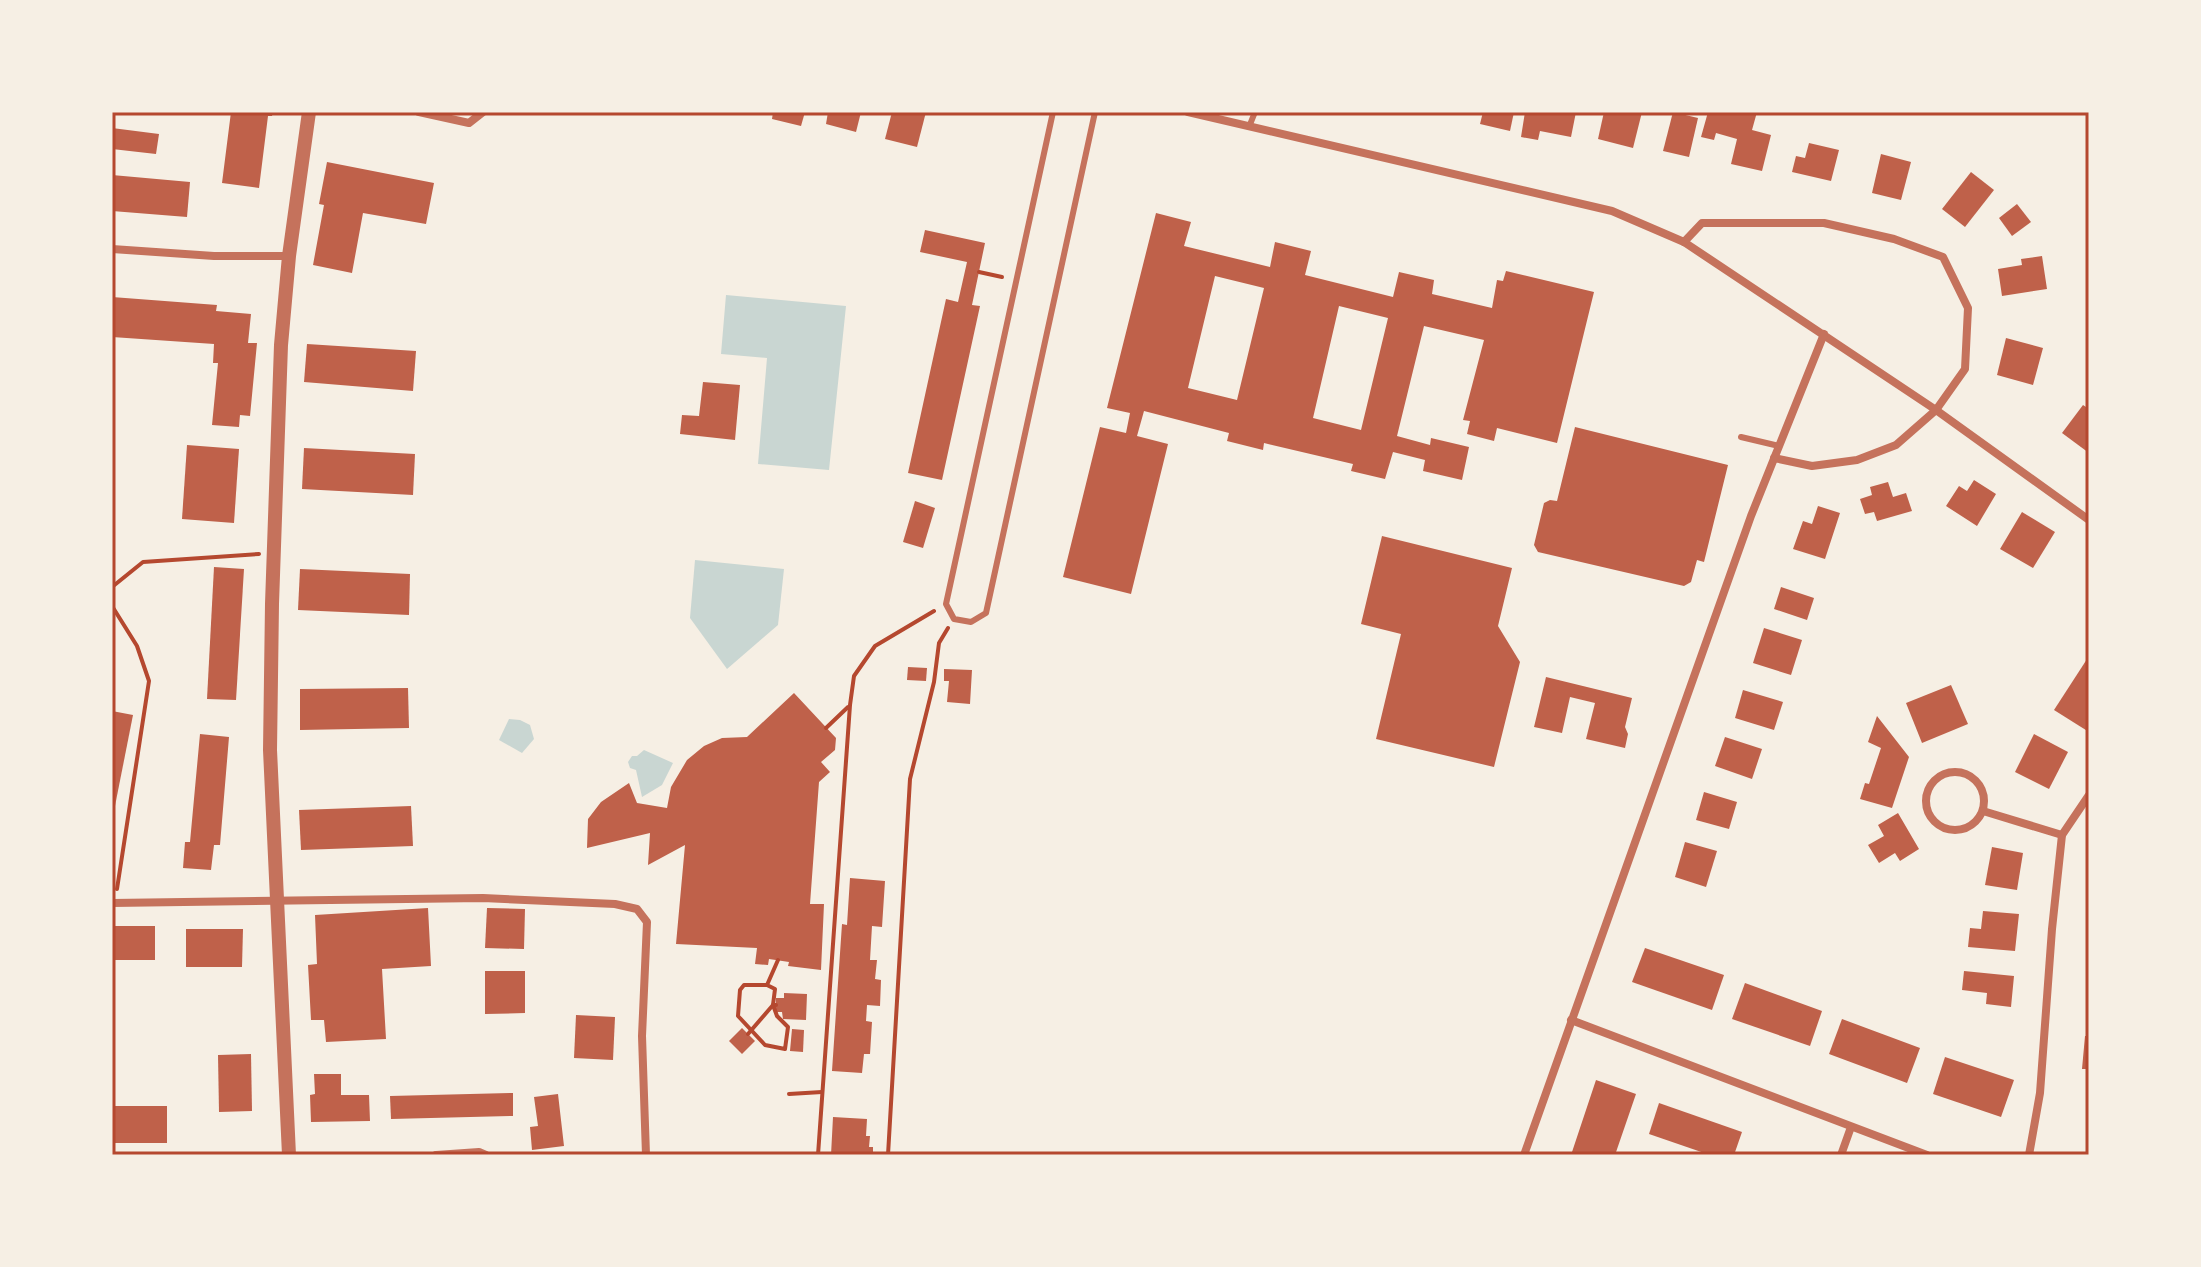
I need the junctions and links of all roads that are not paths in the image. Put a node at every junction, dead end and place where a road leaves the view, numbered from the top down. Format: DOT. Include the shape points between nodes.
graph roads {
  1 [pos="309,112"];
  2 [pos="419,112"];
  3 [pos="483,112"];
  4 [pos="1053,112"];
  5 [pos="1095,112"];
  6 [pos="1188,112"];
  7 [pos="1255,112"];
  8 [pos="1249,127"];
  9 [pos="1684,242"];
  10 [pos="112,249"];
  11 [pos="289,256"];
  12 [pos="1824,334"];
  13 [pos="1936,410"];
  14 [pos="1741,437"];
  15 [pos="1779,446"];
  16 [pos="1774,458"];
  17 [pos="2089,520"];
  18 [pos="2089,795"];
  19 [pos="1983,811"];
  20 [pos="2062,835"];
  21 [pos="276,899"];
  22 [pos="113,903"];
  23 [pos="1571,1020"];
  24 [pos="1851,1127"];
  25 [pos="289,1155"];
  26 [pos="436,1155"];
  27 [pos="486,1155"];
  28 [pos="646,1155"];
  29 [pos="1524,1155"];
  30 [pos="1841,1155"];
  31 [pos="1927,1155"];
  32 [pos="2029,1155"];
  1 -- 11 [label="street"];
  2 -- 3 [label="street" via="469,123"];
  4 -- 5 [label="lane" via="946,604 954,619 971,622 986,613"];
  6 -- 8 [label="street"];
  7 -- 8 [label="lane"];
  8 -- 9 [label="street" via="1612,211"];
  9 -- 12 [label="street"];
  9 -- 13 [label="street" via="1702,223 1824,223 1943,257 1968,308 1965,369"];
  10 -- 11 [label="street"];
  11 -- 21 [label="street" via="273,554 270,750"];
  12 -- 13 [label="street"];
  12 -- 15 [label="street"];
  13 -- 16 [label="street" via="1896,445 1857,460 1812,466"];
  13 -- 17 [label="street"];
  14 -- 15 [label="lane"];
  15 -- 16 [label="street"];
  16 -- 23 [label="street"];
  18 -- 20 [label="street"];
  19 -- 19 [label="street" via="1976,781 1959,772 1940,775 1927,788 1925,806 1934,823 1951,831 1969,828"];
  19 -- 20 [label="street"];
  20 -- 32 [label="street" via="2040,1093"];
  21 -- 22 [label="street"];
  21 -- 25 [label="street"];
  21 -- 28 [label="street" via="483,898 637,909 647,922 642,1036"];
  23 -- 24 [label="street"];
  23 -- 29 [label="street"];
  24 -- 30 [label="street"];
  24 -- 31 [label="street"];
  26 -- 27 [label="street"];
}
